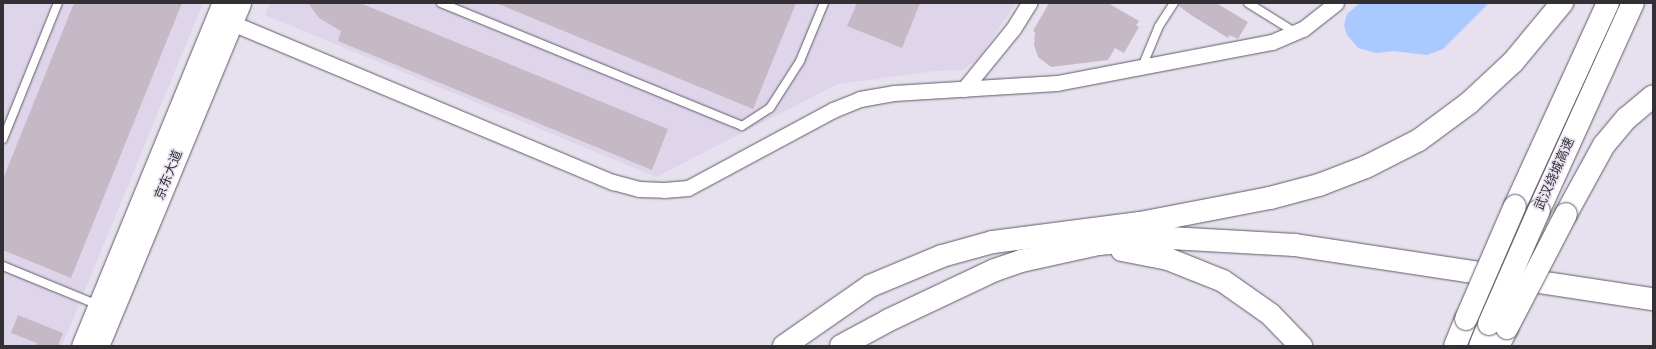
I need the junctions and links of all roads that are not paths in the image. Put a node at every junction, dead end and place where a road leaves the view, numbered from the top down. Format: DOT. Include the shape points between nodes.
graph roads {
  1 [pos="58,3"];
  2 [pos="223,3"];
  3 [pos="240,3"];
  4 [pos="441,3"];
  5 [pos="824,3"];
  6 [pos="1029,3"];
  7 [pos="1174,3"];
  8 [pos="1248,3"];
  9 [pos="1336,3"];
  10 [pos="1562,3"];
  11 [pos="1608,3"];
  12 [pos="1633,3"];
  13 [pos="232,23"];
  14 [pos="1296,33"];
  15 [pos="1142,67"];
  16 [pos="964,89"];
  17 [pos="1653,96"];
  18 [pos="3,139"];
  19 [pos="1140,223"];
  20 [pos="1071,249"];
  21 [pos="3,266"];
  22 [pos="1653,286"];
  23 [pos="1653,299"];
  24 [pos="98,305"];
  25 [pos="1498,332"];
  26 [pos="82,346"];
  27 [pos="98,346"];
  28 [pos="784,346"];
  29 [pos="841,346"];
  30 [pos="1302,346"];
  31 [pos="1455,346"];
  32 [pos="1480,346"];
  1 -- 18 [label="lane"];
  2 -- 24 [label="main road, 京东大道"];
  3 -- 13 [label="main road, 京东大道"];
  4 -- 5 [label="lane" via="742,126 770,108 800,61"];
  6 -- 16 [label="street" via="1013,28"];
  7 -- 15 [label="lane" via="1159,26"];
  8 -- 14 [label="lane"];
  9 -- 14 [label="street"];
  10 -- 19 [label="highway" via="1513,62 1469,103 1443,124 1393,155 1343,177 1295,192"];
  11 -- 31 [label="highway, 武汉绕城高速, bridge" via="1515,206"];
  12 -- 25 [label="highway, 武汉绕城高速, bridge" via="1539,210"];
  13 -- 16 [label="street" via="612,182 652,190 688,188 833,110 860,99 894,93"];
  13 -- 27 [label="main road, 京东大道"];
  14 -- 15 [label="street" via="1272,42"];
  15 -- 16 [label="street" via="1057,83"];
  17 -- 25 [label="highway, bridge" via="1627,118 1604,145"];
  19 -- 22 [label="highway" via="1304,233"];
  19 -- 28 [label="highway" via="993,242 942,256 870,286"];
  20 -- 23 [label="highway" via="1170,238 1250,241 1339,251"];
  20 -- 29 [label="highway" via="995,270 889,320"];
  20 -- 30 [label="highway" via="1135,252 1168,259 1206,273 1255,302 1283,325"];
  21 -- 24 [label="lane"];
  24 -- 26 [label="main road, 京东大道"];
  25 -- 32 [label="highway, 武汉绕城高速"];
}
